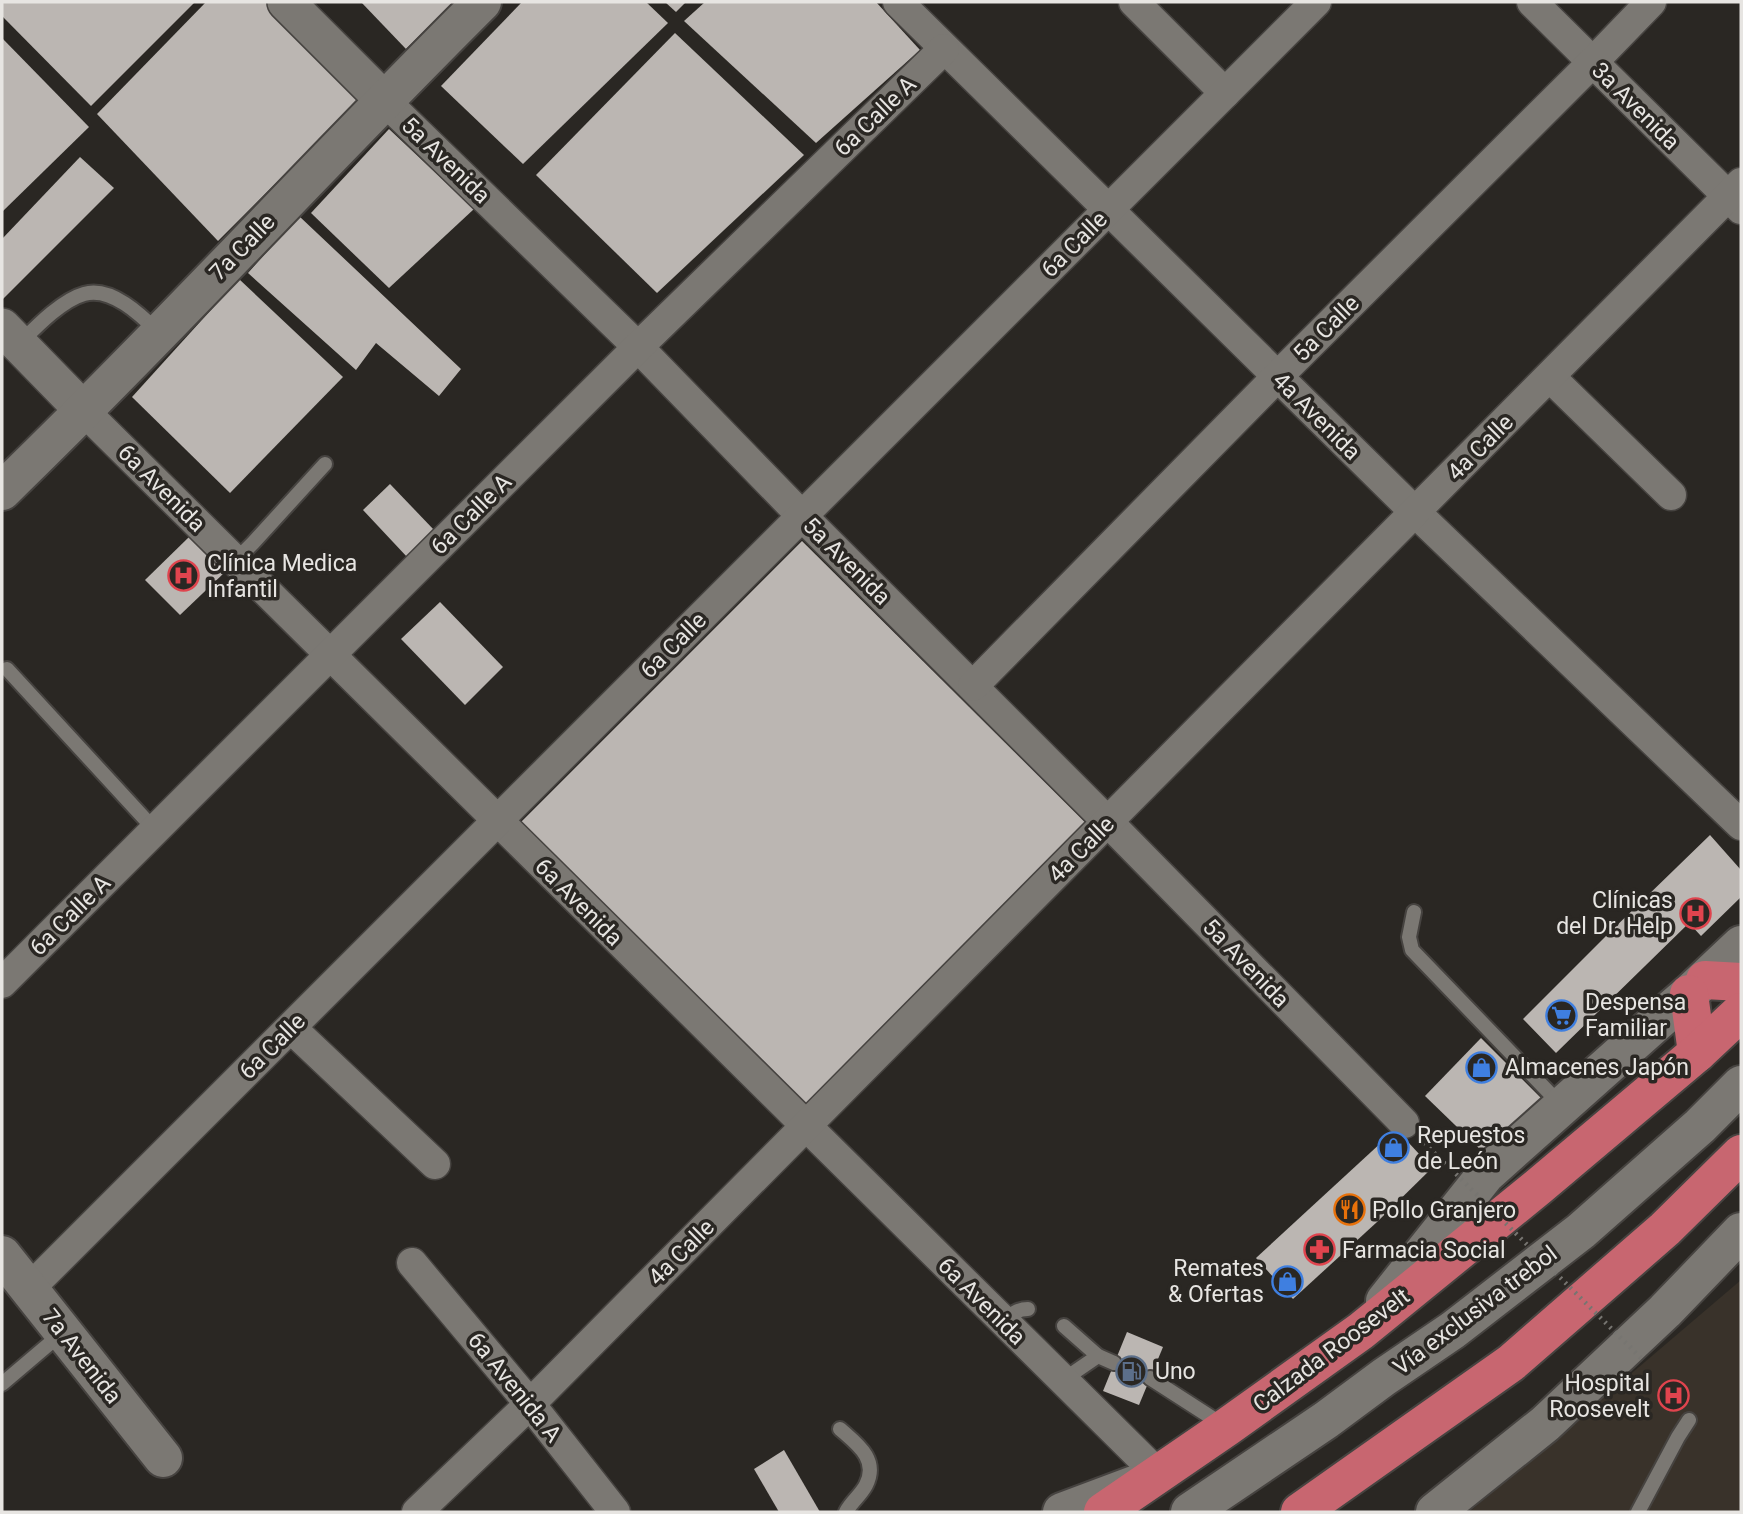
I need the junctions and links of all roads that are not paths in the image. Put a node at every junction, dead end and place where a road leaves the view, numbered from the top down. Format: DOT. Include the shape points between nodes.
graph roads {
  1 [pos="286,2"];
  2 [pos="482,2"];
  3 [pos="898,2"];
  4 [pos="1134,2"];
  5 [pos="1316,2"];
  6 [pos="1532,2"];
  7 [pos="1651,2"];
  8 [pos="944,48"];
  9 [pos="1593,62"];
  10 [pos="1225,93"];
  11 [pos="384,100"];
  12 [pos="1737,196"];
  13 [pos="1108,210"];
  14 [pos="159,333"];
  15 [pos="10,335"];
  16 [pos="638,347"];
  17 [pos="1277,377"];
  18 [pos="1549,377"];
  19 [pos="84,411"];
  20 [pos="325,464"];
  21 [pos="2,491"];
  22 [pos="1671,495"];
  23 [pos="1415,512"];
  24 [pos="802,516"];
  25 [pos="235,561"];
  26 [pos="331,655"];
  27 [pos="7,669"];
  28 [pos="973,686"];
  29 [pos="498,821"];
  30 [pos="1108,822"];
  31 [pos="1741,825"];
  32 [pos="155,830"];
  33 [pos="1414,912"];
  34 [pos="1741,945"];
  35 [pos="2,983"];
  36 [pos="1712,985"];
  37 [pos="1741,1012"];
  38 [pos="291,1028"];
  39 [pos="1697,1053"];
  40 [pos="1741,1085"];
  41 [pos="1562,1106"];
  42 [pos="1404,1123"];
  43 [pos="806,1126"];
  44 [pos="1741,1154"];
  45 [pos="435,1164"];
  46 [pos="1741,1232"];
  47 [pos="2,1255"];
  48 [pos="412,1264"];
  49 [pos="29,1289"];
  50 [pos="1064,1326"];
  51 [pos="1361,1331"];
  52 [pos="63,1332"];
  53 [pos="1098,1356"];
  54 [pos="1114,1363"];
  55 [pos="1150,1378"];
  56 [pos="1063,1380"];
  57 [pos="2,1384"];
  58 [pos="530,1404"];
  59 [pos="1689,1420"];
  60 [pos="1227,1427"];
  61 [pos="840,1429"];
  62 [pos="163,1458"];
  63 [pos="1158,1475"];
  64 [pos="1303,1511"];
  65 [pos="417,1512"];
  66 [pos="615,1512"];
  67 [pos="846,1512"];
  68 [pos="1062,1512"];
  69 [pos="1103,1512"];
  70 [pos="1190,1512"];
  71 [pos="1435,1512"];
  72 [pos="1638,1512"];
  1 -- 11 [label="street, 5a Avenida"];
  2 -- 11 [label="main road, 7a Calle"];
  3 -- 8 [label="street, 4a Avenida"];
  4 -- 10 [label="street"];
  5 -- 10 [label="street, 6a Calle"];
  6 -- 9 [label="street, 3a Avenida"];
  7 -- 9 [label="street, 5a Calle"];
  8 -- 13 [label="street, 4a Avenida"];
  8 -- 16 [label="street, 6a Calle A"];
  9 -- 12 [label="street, 3a Avenida"];
  9 -- 17 [label="street, 5a Calle"];
  10 -- 13 [label="street, 6a Calle"];
  11 -- 14 [label="main road, 7a Calle"];
  11 -- 16 [label="street, 5a Avenida"];
  12 -- 18 [label="street, 4a Calle"];
  13 -- 17 [label="street, 4a Avenida"];
  13 -- 24 [label="street, 6a Calle"];
  14 -- 15 [label="lane" via="116,299 86,293"];
  14 -- 19 [label="main road, 7a Calle"];
  15 -- 19 [label="street, 6a Avenida"];
  16 -- 24 [label="street, 5a Avenida"];
  16 -- 26 [label="street, 6a Calle A"];
  17 -- 23 [label="street, 4a Avenida"];
  17 -- 28 [label="street, 5a Calle"];
  18 -- 22 [label="street"];
  18 -- 23 [label="street, 4a Calle"];
  19 -- 21 [label="main road, 7a Calle"];
  19 -- 25 [label="street, 6a Avenida"];
  20 -- 25 [label="lane"];
  23 -- 30 [label="street, 4a Calle"];
  23 -- 31 [label="street, 4a Avenida"];
  24 -- 28 [label="street, 5a Avenida"];
  24 -- 29 [label="street, 6a Calle"];
  25 -- 26 [label="street, 6a Avenida"];
  26 -- 29 [label="street, 6a Avenida"];
  26 -- 32 [label="street, 6a Calle A"];
  27 -- 32 [label="lane"];
  28 -- 30 [label="street, 5a Avenida"];
  29 -- 38 [label="street, 6a Calle"];
  29 -- 43 [label="street, 6a Avenida"];
  30 -- 42 [label="street, 5a Avenida"];
  30 -- 43 [label="street, 4a Calle"];
  32 -- 35 [label="street, 6a Calle A"];
  33 -- 41 [label="lane" via="1409,937 1412,950"];
  34 -- 36 [label="main road"];
  36 -- 39 [label="highway"];
  36 -- 41 [label="main road"];
  37 -- 39 [label="highway, Calzada Roosevelt"];
  38 -- 45 [label="street"];
  38 -- 49 [label="street, 6a Calle"];
  39 -- 51 [label="highway, Calzada Roosevelt"];
  40 -- 70 [label="main road, Vía exclusiva trebol" via="1581,1231 1453,1330"];
  41 -- 51 [label="main road" via="1486,1174"];
  43 -- 56 [label="street, 6a Avenida" via="1016,1316"];
  43 -- 58 [label="street, 4a Calle"];
  44 -- 64 [label="highway" via="1665,1229 1511,1363"];
  46 -- 71 [label="main road" via="1545,1424"];
  47 -- 49 [label="main road, 7a Avenida"];
  48 -- 58 [label="street, 6a Avenida A"];
  49 -- 52 [label="main road, 7a Avenida"];
  50 -- 53 [label="lane"];
  51 -- 60 [label="highway, Calzada Roosevelt"];
  52 -- 57 [label="lane"];
  52 -- 62 [label="main road, 7a Avenida"];
  53 -- 54 [label="lane"];
  53 -- 56 [label="lane"];
  55 -- 60 [label="lane"];
  56 -- 63 [label="street, 6a Avenida"];
  58 -- 65 [label="street, 4a Calle"];
  58 -- 66 [label="street, 6a Avenida A"];
  59 -- 72 [label="lane"];
  60 -- 63 [label="highway, Calzada Roosevelt"];
  61 -- 67 [label="lane" via="861,1447 871,1470"];
  63 -- 68 [label="main road"];
  63 -- 69 [label="highway, Calzada Roosevelt"];
}
